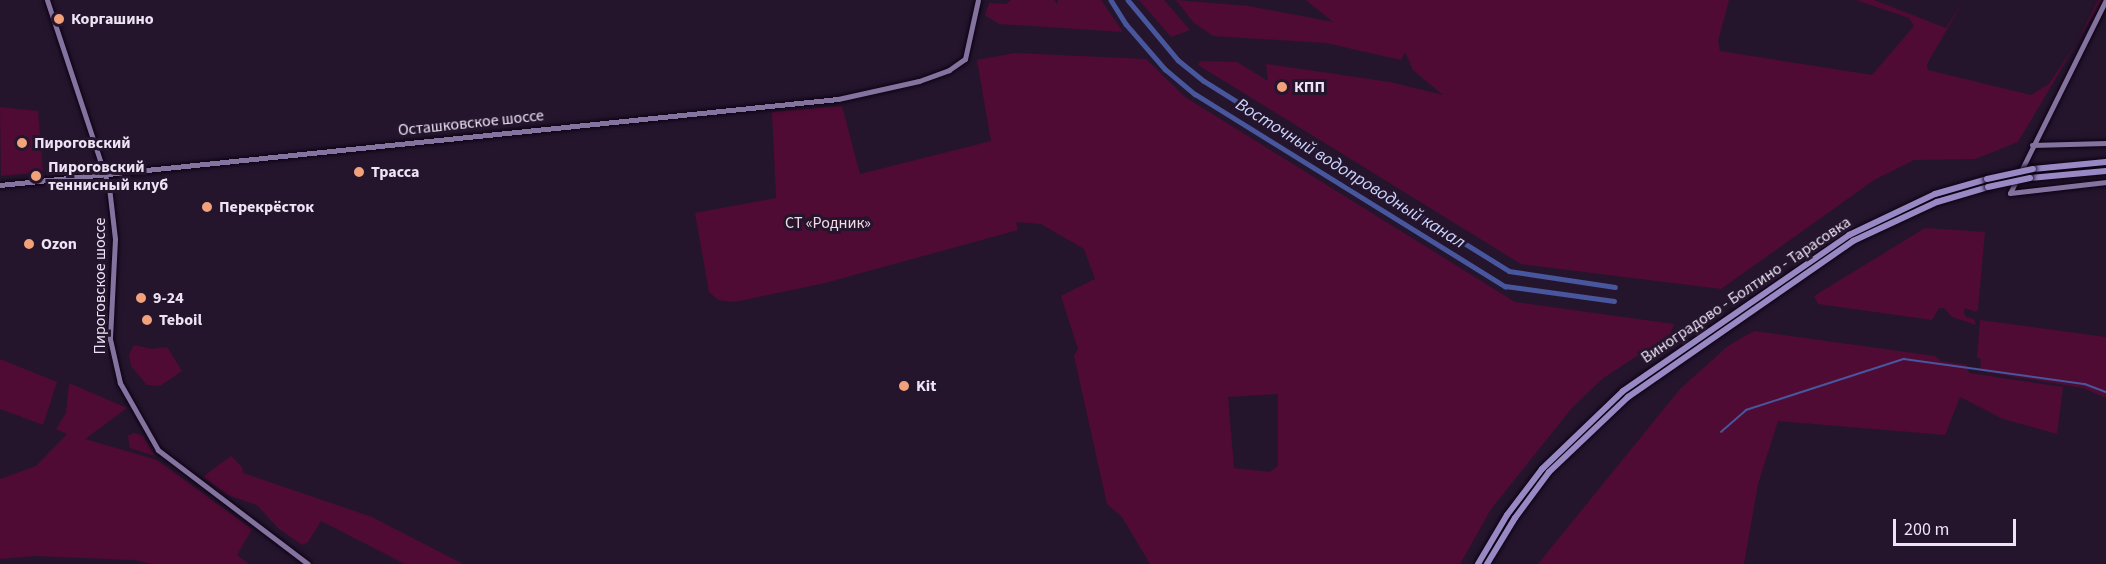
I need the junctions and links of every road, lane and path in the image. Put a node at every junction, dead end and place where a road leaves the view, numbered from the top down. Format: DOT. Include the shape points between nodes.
graph roads {
  1 [pos="47,0"];
  2 [pos="978,0"];
  3 [pos="2106,0"];
  4 [pos="2106,143"];
  5 [pos="2032,145"];
  6 [pos="2106,162"];
  7 [pos="2106,171"];
  8 [pos="106,174"];
  9 [pos="2106,182"];
  10 [pos="0,185"];
  11 [pos="308,564"];
  12 [pos="1478,564"];
  13 [pos="1487,564"];
  1 -- 8 [label="main road, Пироговское шоссе"];
  2 -- 8 [label="main road, Осташковское шоссе" via="965,59 950,70 838,99"];
  3 -- 5 [label="main road"];
  4 -- 5 [label="main road"];
  5 -- 9 [label="main road" via="2010,193"];
  6 -- 12 [label="main road, Виноградово - Болтино - Тарасовка, bridge" via="2033,169 1987,179 1935,194 1849,235 1623,391 1542,470 1507,515"];
  7 -- 13 [label="main road, Виноградово - Болтино - Тарасовка, bridge" via="2030,178 1988,187 1937,202 1853,241 1628,397 1550,472"];
  8 -- 10 [label="main road, Осташковское шоссе"];
  8 -- 11 [label="main road, Пироговское шоссе" via="115,239 111,348 128,398 158,450"];
}
